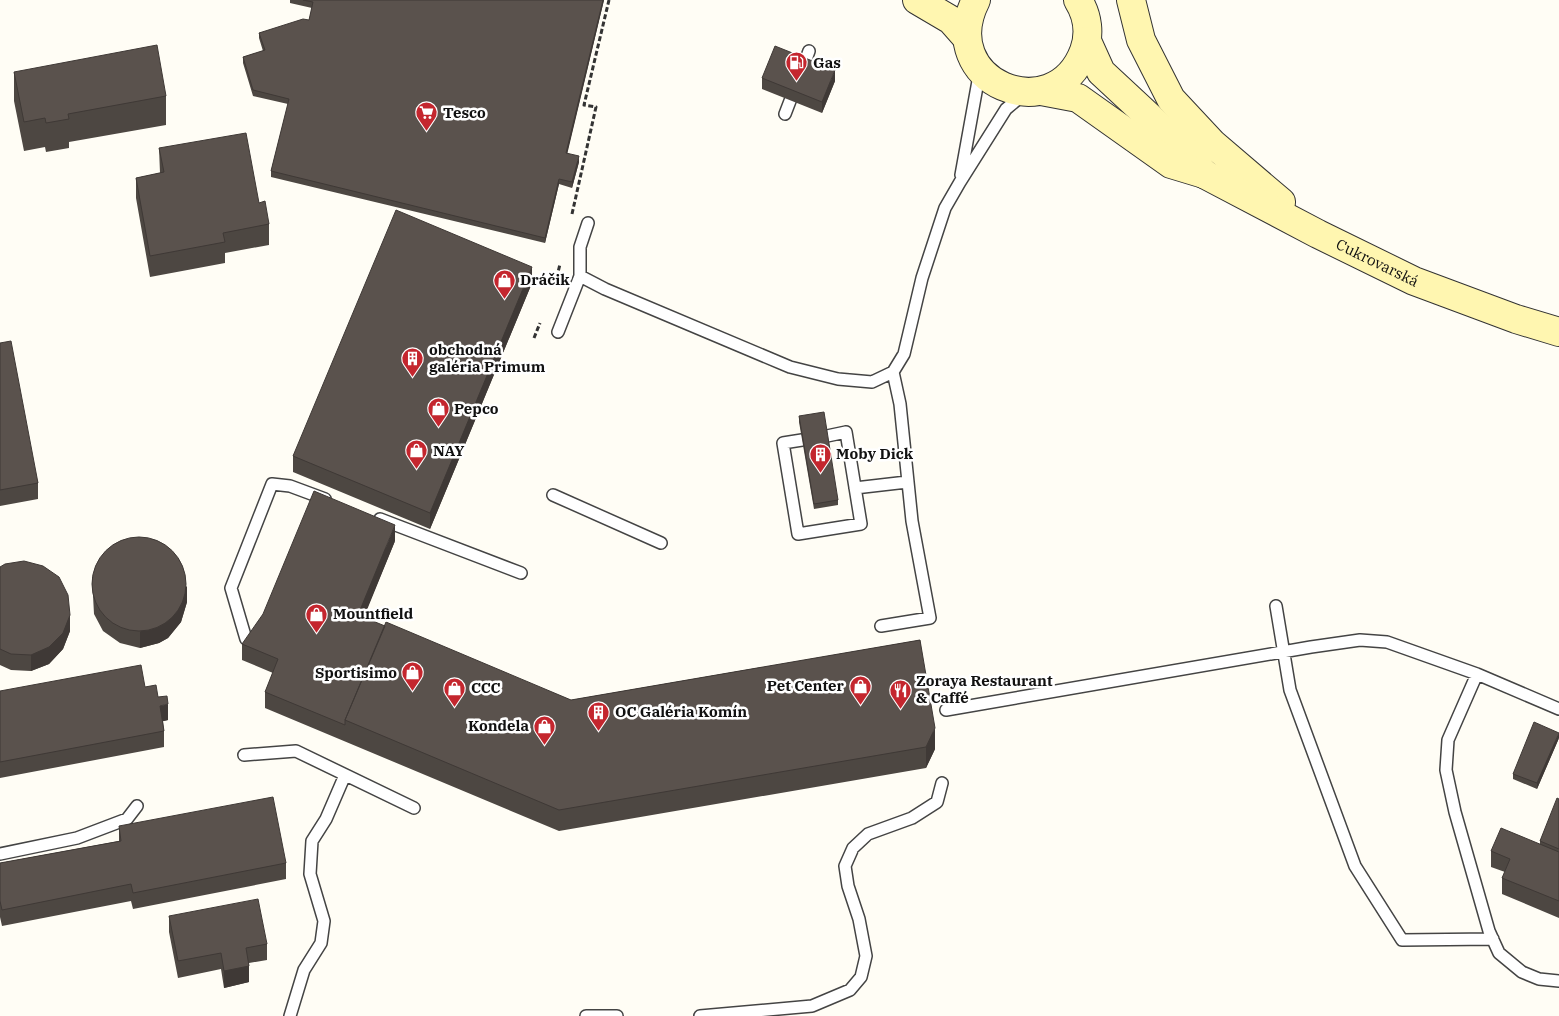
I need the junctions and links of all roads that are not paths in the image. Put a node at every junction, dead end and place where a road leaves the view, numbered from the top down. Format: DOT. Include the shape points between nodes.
graph roads {
  1 [pos="917,0"];
  2 [pos="976,0"];
  3 [pos="1078,0"];
  4 [pos="1131,0"];
  5 [pos="966,37"];
  6 [pos="1087,41"];
  7 [pos="809,51"];
  8 [pos="980,70"];
  9 [pos="1033,91"];
  10 [pos="785,114"];
  11 [pos="1204,174"];
  12 [pos="960,182"];
  13 [pos="588,223"];
  14 [pos="1318,234"];
  15 [pos="580,276"];
  16 [pos="558,332"];
  17 [pos="1559,332"];
  18 [pos="893,372"];
  19 [pos="827,436"];
  20 [pos="802,440"];
  21 [pos="907,482"];
  22 [pos="855,488"];
  23 [pos="553,495"];
  24 [pos="336,503"];
  25 [pos="373,517"];
  26 [pos="660,543"];
  27 [pos="522,573"];
  28 [pos="1276,606"];
  29 [pos="881,626"];
  30 [pos="246,639"];
  31 [pos="1284,651"];
  32 [pos="1477,674"];
  33 [pos="1559,709"];
  34 [pos="946,710"];
  35 [pos="244,755"];
  36 [pos="345,775"];
  37 [pos="942,783"];
  38 [pos="137,806"];
  39 [pos="414,808"];
  40 [pos="0,854"];
  41 [pos="1493,939"];
  42 [pos="1559,982"];
  43 [pos="290,1016"];
  44 [pos="586,1016"];
  45 [pos="617,1016"];
  46 [pos="700,1016"];
  1 -- 5 [label="main road, Cukrovarská" via="951,20"];
  2 -- 5 [label="main road, Cukrovarská" via="968,18"];
  3 -- 6 [label="main road, Cukrovarská" via="1087,24"];
  4 -- 14 [label="main road" via="1141,40 1171,99 1213,144"];
  5 -- 8 [label="main road, Cukrovarská"];
  6 -- 9 [label="main road, Cukrovarská" via="1079,64 1063,81"];
  6 -- 11 [label="main road, Cukrovarská" via="1102,72 1186,151"];
  7 -- 10 [label="lane"];
  8 -- 9 [label="main road, Cukrovarská" via="1008,90"];
  8 -- 12 [label="lane"];
  9 -- 11 [label="main road, Cukrovarská" via="1078,98 1171,164"];
  9 -- 12 [label="lane" via="1006,109"];
  11 -- 14 [label="main road, Cukrovarská"];
  12 -- 18 [label="lane" via="945,208 922,278 904,354"];
  13 -- 15 [label="lane" via="580,247"];
  14 -- 17 [label="main road, Cukrovarská" via="1414,281"];
  15 -- 16 [label="lane"];
  15 -- 18 [label="lane" via="790,367 838,379 872,382"];
  18 -- 21 [label="lane" via="900,404"];
  19 -- 22 [label="lane" via="846,432"];
  20 -- 22 [label="lane" via="783,443 798,534 861,524"];
  21 -- 22 [label="lane"];
  21 -- 29 [label="lane" via="930,618"];
  23 -- 26 [label="lane"];
  24 -- 30 [label="lane" via="290,486 272,484 231,588"];
  25 -- 27 [label="lane"];
  28 -- 31 [label="lane"];
  31 -- 32 [label="lane" via="1360,640 1387,642"];
  31 -- 34 [label="lane"];
  31 -- 41 [label="lane" via="1290,690 1355,866 1402,940"];
  32 -- 33 [label="lane"];
  32 -- 41 [label="lane" via="1448,740 1446,770 1455,812"];
  35 -- 36 [label="lane" via="296,751"];
  36 -- 39 [label="lane"];
  36 -- 43 [label="lane" via="326,819 312,841 310,874 324,921 321,943 304,970"];
  37 -- 46 [label="lane" via="937,802 912,818 868,834 853,848 845,866 866,956 862,977 850,990 812,1006"];
  38 -- 40 [label="lane" via="126,819 77,838"];
  41 -- 42 [label="lane" via="1499,953 1522,972 1538,979"];
  44 -- 45 [label="lane"];
}
